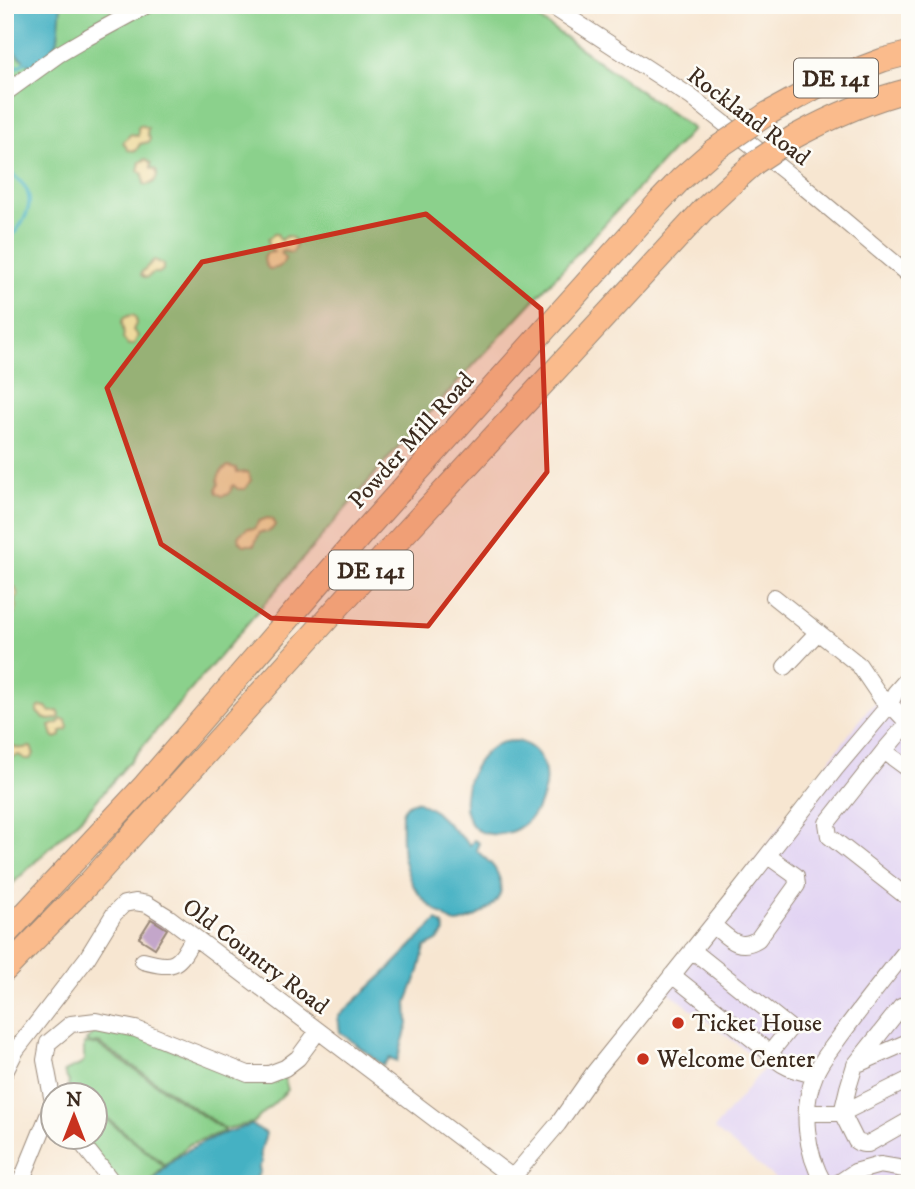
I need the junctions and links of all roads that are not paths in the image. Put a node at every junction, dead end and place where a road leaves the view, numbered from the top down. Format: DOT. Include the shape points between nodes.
graph roads {
  1 [pos="147,5"];
  2 [pos="556,7"];
  3 [pos="910,53"];
  4 [pos="910,90"];
  5 [pos="5,93"];
  6 [pos="910,276"];
  7 [pos="774,597"];
  8 [pos="818,632"];
  9 [pos="785,667"];
  10 [pos="910,676"];
  11 [pos="890,704"];
  12 [pos="909,724"];
  13 [pos="884,751"];
  14 [pos="910,770"];
  15 [pos="768,856"];
  16 [pos="910,886"];
  17 [pos="713,925"];
  18 [pos="5,936"];
  19 [pos="194,937"];
  20 [pos="910,946"];
  21 [pos="692,950"];
  22 [pos="143,961"];
  23 [pos="5,970"];
  24 [pos="672,975"];
  25 [pos="910,1003"];
  26 [pos="318,1031"];
  27 [pos="910,1041"];
  28 [pos="770,1053"];
  29 [pos="855,1065"];
  30 [pos="5,1072"];
  31 [pos="814,1076"];
  32 [pos="910,1079"];
  33 [pos="49,1080"];
  34 [pos="807,1113"];
  35 [pos="842,1113"];
  36 [pos="910,1120"];
  37 [pos="38,1140"];
  38 [pos="87,1150"];
  39 [pos="904,1169"];
  40 [pos="513,1181"];
  41 [pos="20,1184"];
  42 [pos="114,1184"];
  43 [pos="824,1184"];
  44 [pos="837,1184"];
  1 -- 5 [label="street" via="69,48"];
  2 -- 6 [label="street, Rockland Road" via="691,97"];
  3 -- 18 [label="highway, Powder Mill Road / DE 141, bridge" via="827,81 766,114 681,179 145,785"];
  4 -- 23 [label="highway, DE 141, bridge" via="848,110 794,137 756,162 693,220"];
  7 -- 8 [label="street"];
  8 -- 9 [label="street"];
  8 -- 11 [label="street" via="859,665"];
  10 -- 11 [label="street"];
  11 -- 12 [label="street"];
  11 -- 15 [label="street"];
  12 -- 13 [label="street"];
  13 -- 14 [label="street"];
  13 -- 16 [label="street" via="827,823 829,836 904,894"];
  15 -- 17 [label="street"];
  15 -- 17 [label="street" via="796,876 797,885 758,939 741,945"];
  17 -- 21 [label="street"];
  19 -- 22 [label="street" via="174,964"];
  19 -- 26 [label="street, Old Country Road"];
  19 -- 30 [label="street, Old Country Road" via="147,904 124,904 16,1049"];
  20 -- 31 [label="street"];
  21 -- 24 [label="street"];
  21 -- 28 [label="street" via="790,1028"];
  24 -- 28 [label="street"];
  24 -- 40 [label="street"];
  25 -- 29 [label="street" via="901,1007"];
  26 -- 33 [label="street" via="285,1068 248,1074 136,1029 96,1021 71,1024 48,1043"];
  26 -- 40 [label="street, Old Country Road"];
  27 -- 29 [label="street"];
  28 -- 31 [label="street" via="787,1068"];
  29 -- 35 [label="street"];
  31 -- 34 [label="street"];
  32 -- 35 [label="street"];
  34 -- 35 [label="street"];
  34 -- 43 [label="street" via="812,1157"];
  35 -- 36 [label="street" via="859,1144 868,1144"];
  37 -- 41 [label="street"];
  38 -- 42 [label="street"];
  39 -- 44 [label="street" via="880,1165 855,1172"];
}
